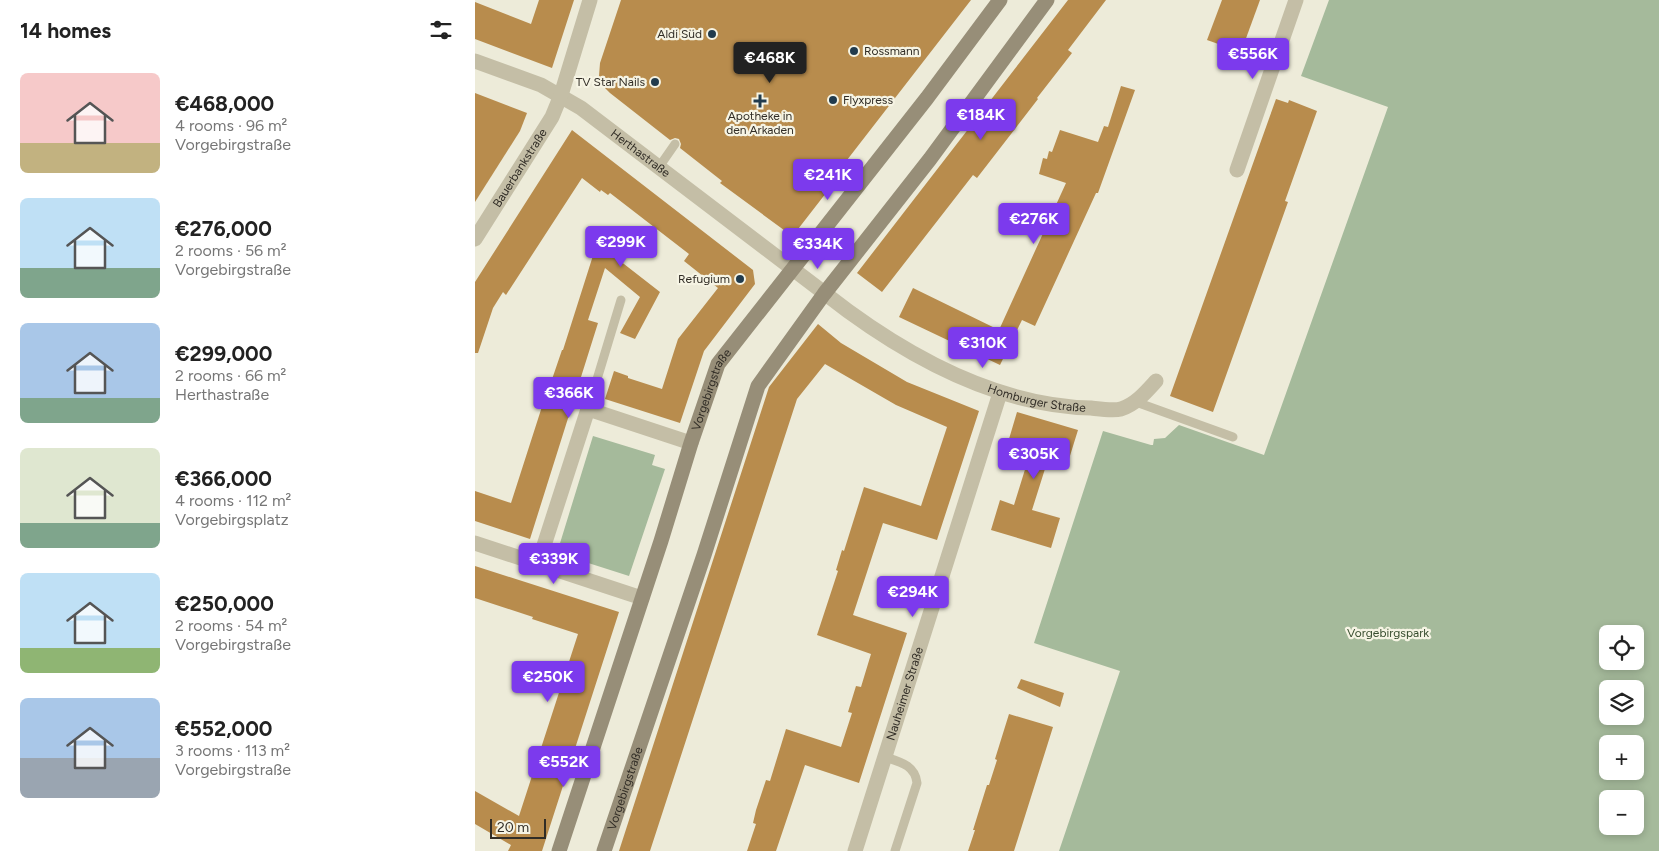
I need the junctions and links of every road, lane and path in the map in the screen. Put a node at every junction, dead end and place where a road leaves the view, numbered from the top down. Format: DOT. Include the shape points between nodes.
graph roads {
  1 [pos="590,0"];
  2 [pos="1000,0"];
  3 [pos="1047,0"];
  4 [pos="1297,0"];
  5 [pos="475,61"];
  6 [pos="561,95"];
  7 [pos="675,144"];
  8 [pos="659,167"];
  9 [pos="1237,170"];
  10 [pos="475,238"];
  11 [pos="793,269"];
  12 [pos="824,294"];
  13 [pos="621,300"];
  14 [pos="1156,381"];
  15 [pos="1000,393"];
  16 [pos="1136,402"];
  17 [pos="588,409"];
  18 [pos="1233,437"];
  19 [pos="691,443"];
  20 [pos="475,543"];
  21 [pos="538,564"];
  22 [pos="642,598"];
  23 [pos="885,757"];
  24 [pos="559,851"];
  25 [pos="604,851"];
  26 [pos="855,851"];
  27 [pos="895,851"];
  1 -- 6 [label="street, Bauerbankstraße"];
  2 -- 11 [label="main road, Vorgebirgstraße"];
  3 -- 12 [label="main road, Vorgebirgstraße" via="930,159"];
  4 -- 9 [label="street"];
  5 -- 6 [label="street, Herthastraße"];
  6 -- 8 [label="street, Herthastraße"];
  6 -- 10 [label="street, Bauerbankstraße" via="552,117"];
  7 -- 8 [label="lane"];
  8 -- 11 [label="street, Herthastraße"];
  11 -- 12 [label="street, Homburger Straße"];
  11 -- 19 [label="main road, Vorgebirgstraße" via="718,364"];
  12 -- 15 [label="street, Homburger Straße" via="878,333 948,371"];
  12 -- 25 [label="main road, Vorgebirgstraße" via="758,386"];
  13 -- 17 [label="lane"];
  14 -- 16 [label="street"];
  15 -- 16 [label="street, Homburger Straße" via="1070,408 1120,409"];
  15 -- 23 [label="street, Nauheimer Straße"];
  16 -- 18 [label="lane"];
  17 -- 19 [label="street"];
  17 -- 21 [label="street"];
  19 -- 22 [label="main road, Vorgebirgstraße"];
  20 -- 21 [label="street"];
  21 -- 22 [label="street"];
  22 -- 24 [label="main road, Vorgebirgstraße"];
  23 -- 26 [label="street, Nauheimer Straße"];
  23 -- 27 [label="lane" via="906,764 913,770 917,783"];
}
